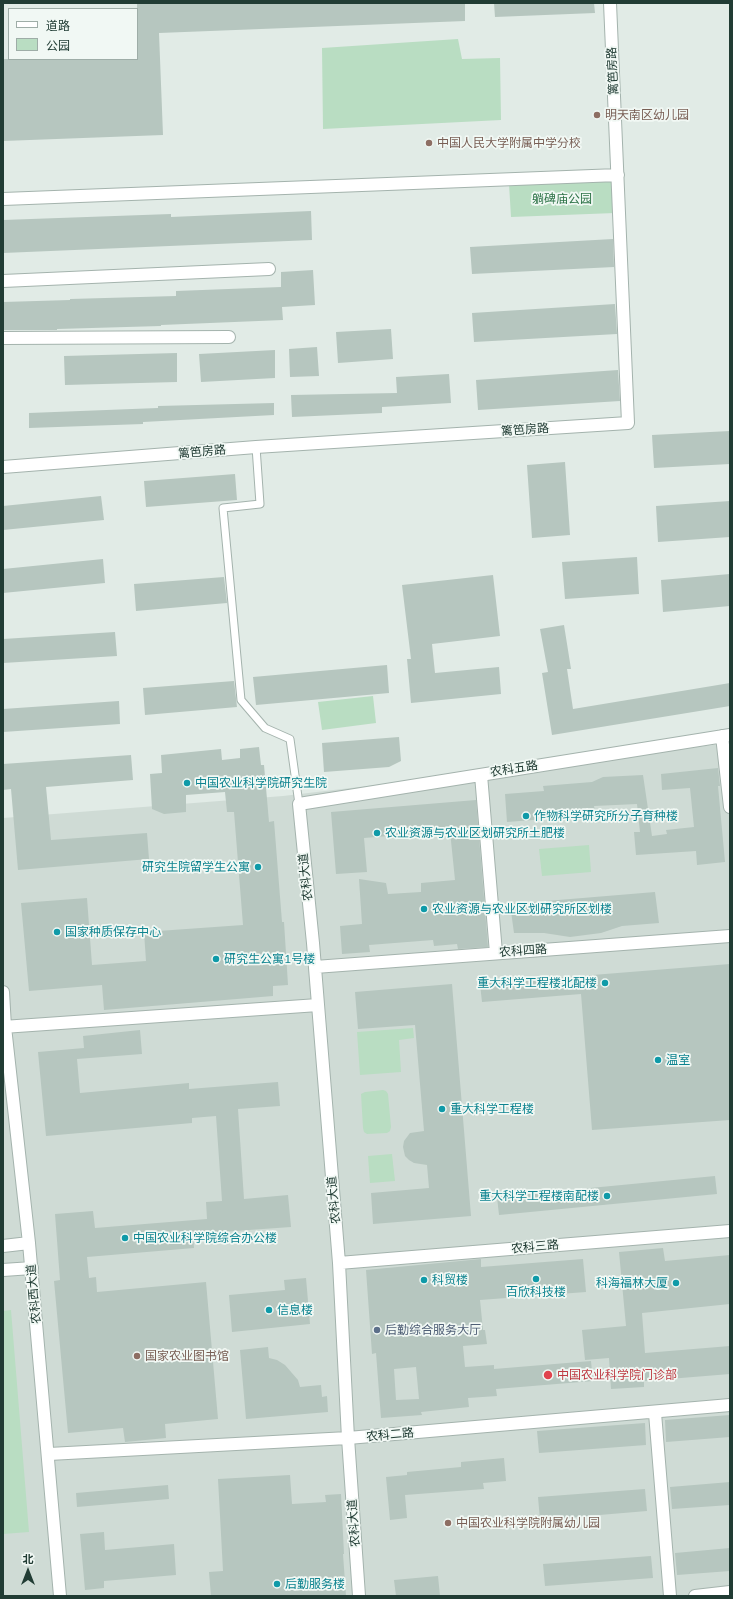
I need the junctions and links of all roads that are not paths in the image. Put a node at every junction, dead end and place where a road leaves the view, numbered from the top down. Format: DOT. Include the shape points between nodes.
graph roads {
  1 [pos="610,3"];
  2 [pos="618,175"];
  3 [pos="3,199"];
  4 [pos="268,270"];
  5 [pos="3,281"];
  6 [pos="229,337"];
  7 [pos="3,338"];
  8 [pos="256,447"];
  9 [pos="3,467"];
  10 [pos="726,736"];
  11 [pos="481,775"];
  12 [pos="299,804"];
  13 [pos="730,807"];
  14 [pos="730,936"];
  15 [pos="496,953"];
  16 [pos="315,967"];
  17 [pos="3,992"];
  18 [pos="318,1005"];
  19 [pos="4,1027"];
  20 [pos="730,1230"];
  21 [pos="29,1244"];
  22 [pos="3,1246"];
  23 [pos="339,1263"];
  24 [pos="32,1268"];
  25 [pos="3,1270"];
  26 [pos="730,1405"];
  27 [pos="655,1413"];
  28 [pos="348,1438"];
  29 [pos="49,1454"];
  30 [pos="730,1592"];
  31 [pos="60,1596"];
  32 [pos="359,1596"];
  33 [pos="670,1596"];
  34 [pos="695,1596"];
  1 -- 2 [label="street, 篱笆房路"];
  2 -- 3 [label="street"];
  2 -- 8 [label="street, 篱笆房路" via="628,423"];
  4 -- 5 [label="street"];
  6 -- 7 [label="street"];
  8 -- 9 [label="street, 篱笆房路"];
  8 -- 12 [label="lane" via="260,504 223,508 241,700 265,728 290,739"];
  10 -- 11 [label="street, 农科五路"];
  10 -- 13 [label="street"];
  11 -- 12 [label="street, 农科五路"];
  11 -- 15 [label="street"];
  12 -- 16 [label="street, 农科大道"];
  14 -- 15 [label="street, 农科四路"];
  15 -- 16 [label="street, 农科四路"];
  16 -- 18 [label="street, 农科大道"];
  17 -- 19 [label="street, 农科西大道"];
  18 -- 19 [label="street"];
  18 -- 23 [label="street, 农科大道"];
  19 -- 21 [label="street, 农科西大道"];
  20 -- 23 [label="street, 农科三路"];
  21 -- 22 [label="street"];
  21 -- 24 [label="street, 农科西大道"];
  23 -- 28 [label="street, 农科大道"];
  24 -- 25 [label="street"];
  24 -- 29 [label="street, 农科西大道"];
  26 -- 27 [label="street, 农科二路"];
  27 -- 28 [label="street, 农科二路"];
  27 -- 33 [label="street"];
  28 -- 29 [label="street, 农科二路"];
  28 -- 32 [label="street, 农科大道"];
  29 -- 31 [label="street, 农科西大道"];
  30 -- 34 [label="street"];
}
